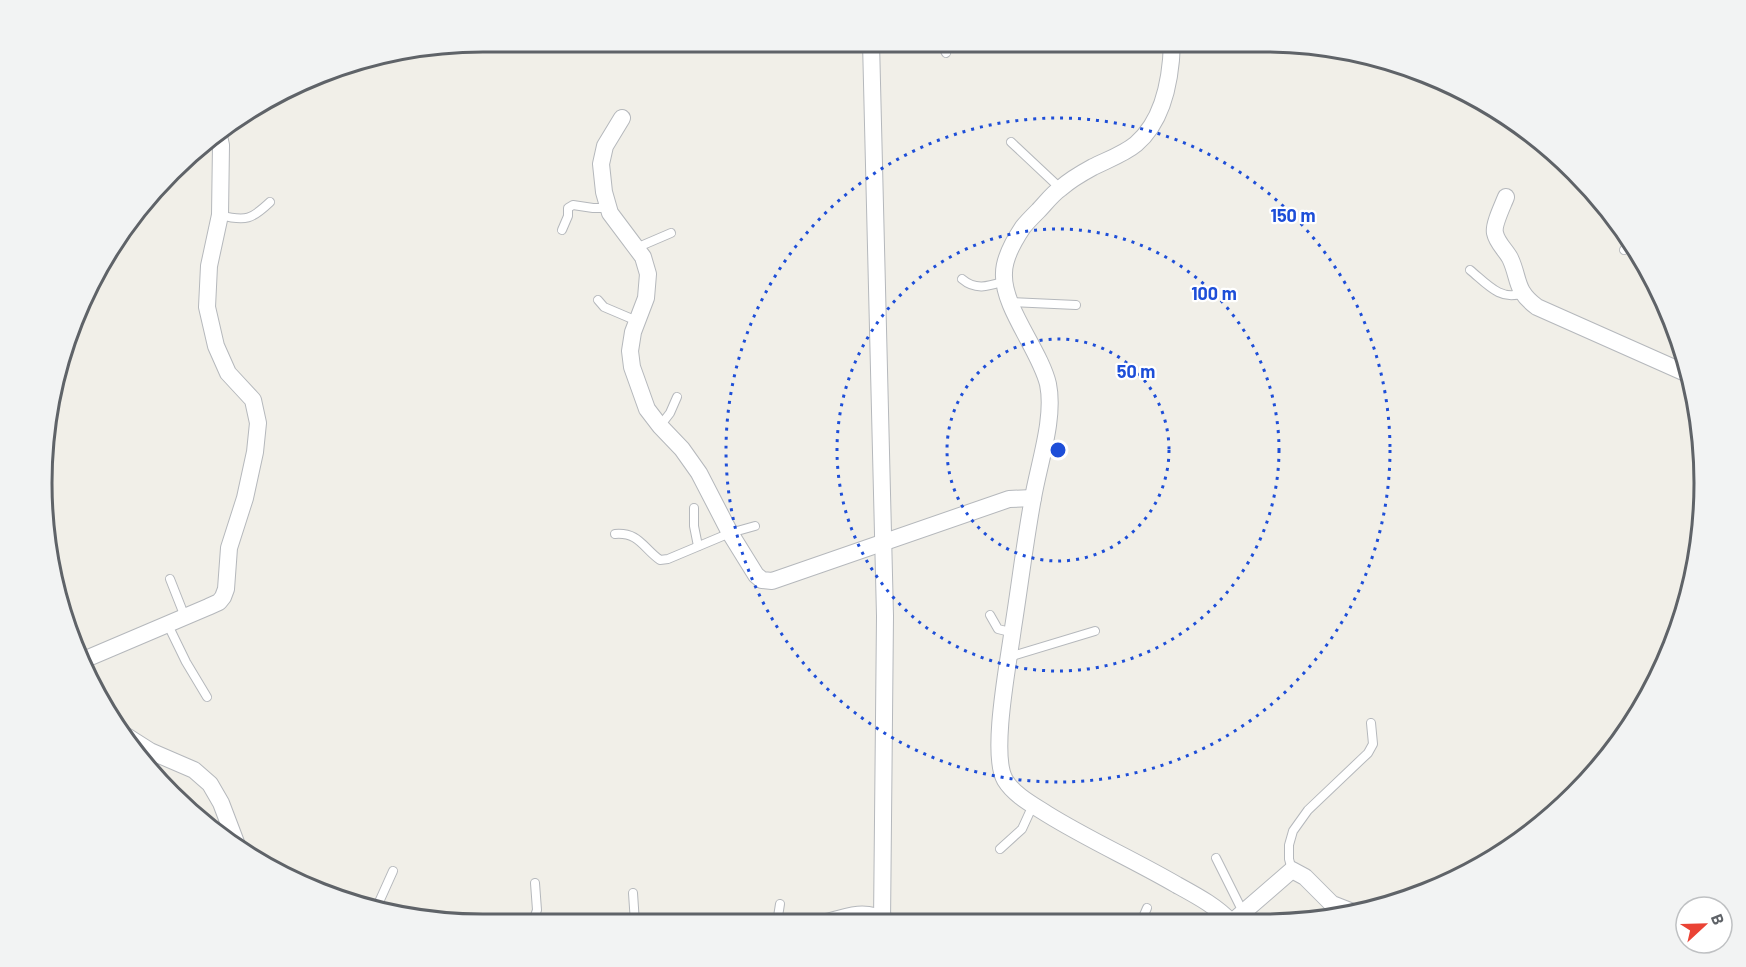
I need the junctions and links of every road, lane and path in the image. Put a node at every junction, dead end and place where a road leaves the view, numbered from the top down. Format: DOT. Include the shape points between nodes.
graph roads {
  1 [pos="871,52"];
  2 [pos="1172,52"];
  3 [pos="622,118"];
  4 [pos="1011,142"];
  5 [pos="220,143"];
  6 [pos="1060,188"];
  7 [pos="1506,197"];
  8 [pos="270,202"];
  9 [pos="608,208"];
  10 [pos="220,215"];
  11 [pos="562,230"];
  12 [pos="671,233"];
  13 [pos="636,248"];
  14 [pos="1470,270"];
  15 [pos="962,279"];
  16 [pos="1005,281"];
  17 [pos="1522,293"];
  18 [pos="598,300"];
  19 [pos="1011,302"];
  20 [pos="1076,305"];
  21 [pos="637,321"];
  22 [pos="1678,368"];
  23 [pos="677,397"];
  24 [pos="660,426"];
  25 [pos="1033,498"];
  26 [pos="694,508"];
  27 [pos="755,526"];
  28 [pos="730,533"];
  29 [pos="615,534"];
  30 [pos="883,543"];
  31 [pos="698,546"];
  32 [pos="170,579"];
  33 [pos="990,615"];
  34 [pos="185,617"];
  35 [pos="168,625"];
  36 [pos="1013,628"];
  37 [pos="1095,631"];
  38 [pos="1009,657"];
  39 [pos="89,658"];
  40 [pos="207,697"];
  41 [pos="1371,723"];
  42 [pos="143,747"];
  43 [pos="1033,805"];
  44 [pos="233,834"];
  45 [pos="1000,849"];
  46 [pos="1216,858"];
  47 [pos="1292,870"];
  48 [pos="393,871"];
  49 [pos="535,883"];
  50 [pos="633,894"];
  51 [pos="379,902"];
  52 [pos="780,904"];
  53 [pos="1340,907"];
  54 [pos="1147,908"];
  55 [pos="536,914"];
  56 [pos="634,914"];
  57 [pos="778,914"];
  58 [pos="885,914"];
  59 [pos="1144,914"];
  60 [pos="1225,914"];
  61 [pos="1230,914"];
  62 [pos="1237,914"];
  1 -- 30 [label="street"];
  2 -- 6 [label="street" via="1164,99 1150,128 1136,144"];
  3 -- 9 [label="street" via="605,146 602,164"];
  4 -- 6 [label="lane"];
  5 -- 10 [label="street"];
  6 -- 16 [label="street" via="1023,226 1006,262"];
  7 -- 17 [label="street" via="1494,233 1509,255"];
  8 -- 10 [label="lane" via="247,219"];
  9 -- 11 [label="lane" via="573,205 568,208"];
  9 -- 13 [label="street"];
  10 -- 34 [label="street" via="209,266 207,307 216,346 228,373 253,400 258,423 245,498 229,548 223,597"];
  12 -- 13 [label="lane"];
  13 -- 21 [label="street" via="648,274"];
  14 -- 17 [label="lane" via="1501,295 1514,297"];
  15 -- 16 [label="lane" via="976,287"];
  16 -- 19 [label="street"];
  17 -- 22 [label="street" via="1537,307"];
  18 -- 21 [label="lane" via="604,307"];
  19 -- 20 [label="lane"];
  19 -- 25 [label="street" via="1048,385 1050,412"];
  21 -- 24 [label="street" via="630,351 632,367 647,409"];
  23 -- 24 [label="lane"];
  24 -- 28 [label="street" via="699,473"];
  25 -- 30 [label="street" via="1009,499"];
  25 -- 36 [label="street"];
  26 -- 31 [label="lane"];
  27 -- 28 [label="lane"];
  28 -- 30 [label="street" via="756,575 768,581"];
  28 -- 31 [label="lane"];
  29 -- 31 [label="lane" via="632,536 660,560"];
  30 -- 58 [label="street"];
  32 -- 34 [label="lane"];
  33 -- 36 [label="lane" via="998,629"];
  34 -- 35 [label="street"];
  35 -- 39 [label="street"];
  35 -- 40 [label="lane"];
  36 -- 38 [label="street"];
  37 -- 38 [label="lane"];
  38 -- 43 [label="street" via="1000,718 1002,775 1014,791"];
  41 -- 47 [label="lane" via="1374,744 1368,753 1308,810 1293,831 1289,845"];
  42 -- 44 [label="street" via="194,771 210,784"];
  43 -- 45 [label="lane" via="1022,829"];
  43 -- 60 [label="street"];
  46 -- 61 [label="lane"];
  47 -- 53 [label="street"];
  47 -- 62 [label="street"];
  48 -- 51 [label="lane"];
  49 -- 55 [label="lane"];
  50 -- 56 [label="lane"];
  52 -- 57 [label="lane"];
  54 -- 59 [label="lane"];
}
